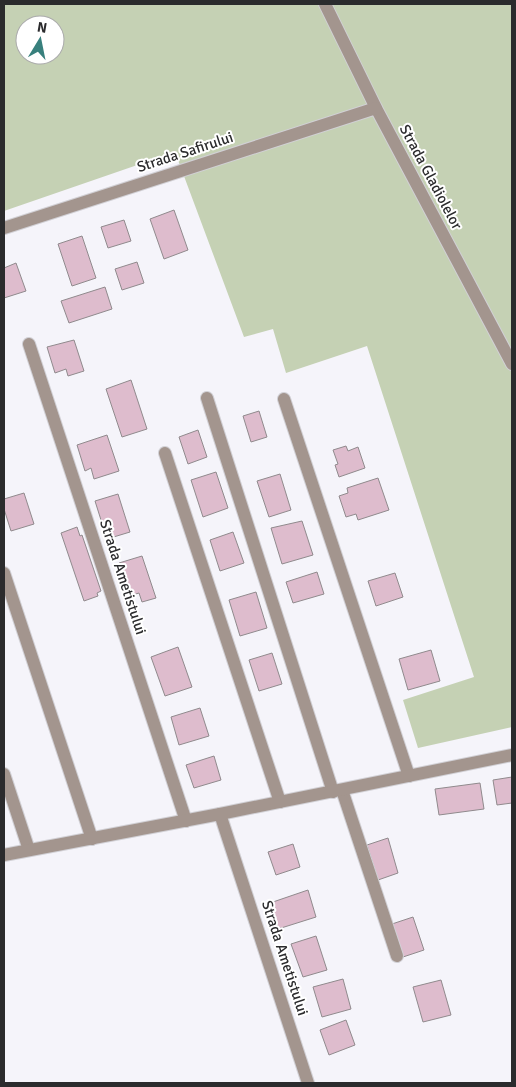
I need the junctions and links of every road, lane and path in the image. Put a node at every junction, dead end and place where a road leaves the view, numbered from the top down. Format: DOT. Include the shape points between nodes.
graph roads {
  1 [pos="325,4"];
  2 [pos="376,108"];
  3 [pos="4,228"];
  4 [pos="29,344"];
  5 [pos="512,364"];
  6 [pos="207,398"];
  7 [pos="284,399"];
  8 [pos="165,453"];
  9 [pos="4,573"];
  10 [pos="512,755"];
  11 [pos="4,774"];
  12 [pos="409,776"];
  13 [pos="338,791"];
  14 [pos="280,802"];
  15 [pos="220,814"];
  16 [pos="186,821"];
  17 [pos="92,839"];
  18 [pos="29,850"];
  19 [pos="4,855"];
  20 [pos="397,956"];
  21 [pos="308,1083"];
  1 -- 2 [label="street, Strada Gladiolelor"];
  2 -- 3 [label="street, Strada Safirului"];
  2 -- 5 [label="street, Strada Gladiolelor"];
  4 -- 16 [label="street, Strada Ametistului"];
  6 -- 13 [label="street"];
  7 -- 12 [label="street"];
  8 -- 14 [label="street"];
  9 -- 17 [label="street"];
  10 -- 12 [label="street"];
  11 -- 18 [label="street"];
  12 -- 13 [label="street"];
  13 -- 14 [label="street"];
  13 -- 20 [label="street"];
  14 -- 15 [label="street"];
  15 -- 16 [label="street"];
  15 -- 21 [label="street, Strada Ametistului"];
  16 -- 17 [label="street"];
  17 -- 18 [label="street"];
  18 -- 19 [label="street"];
}
